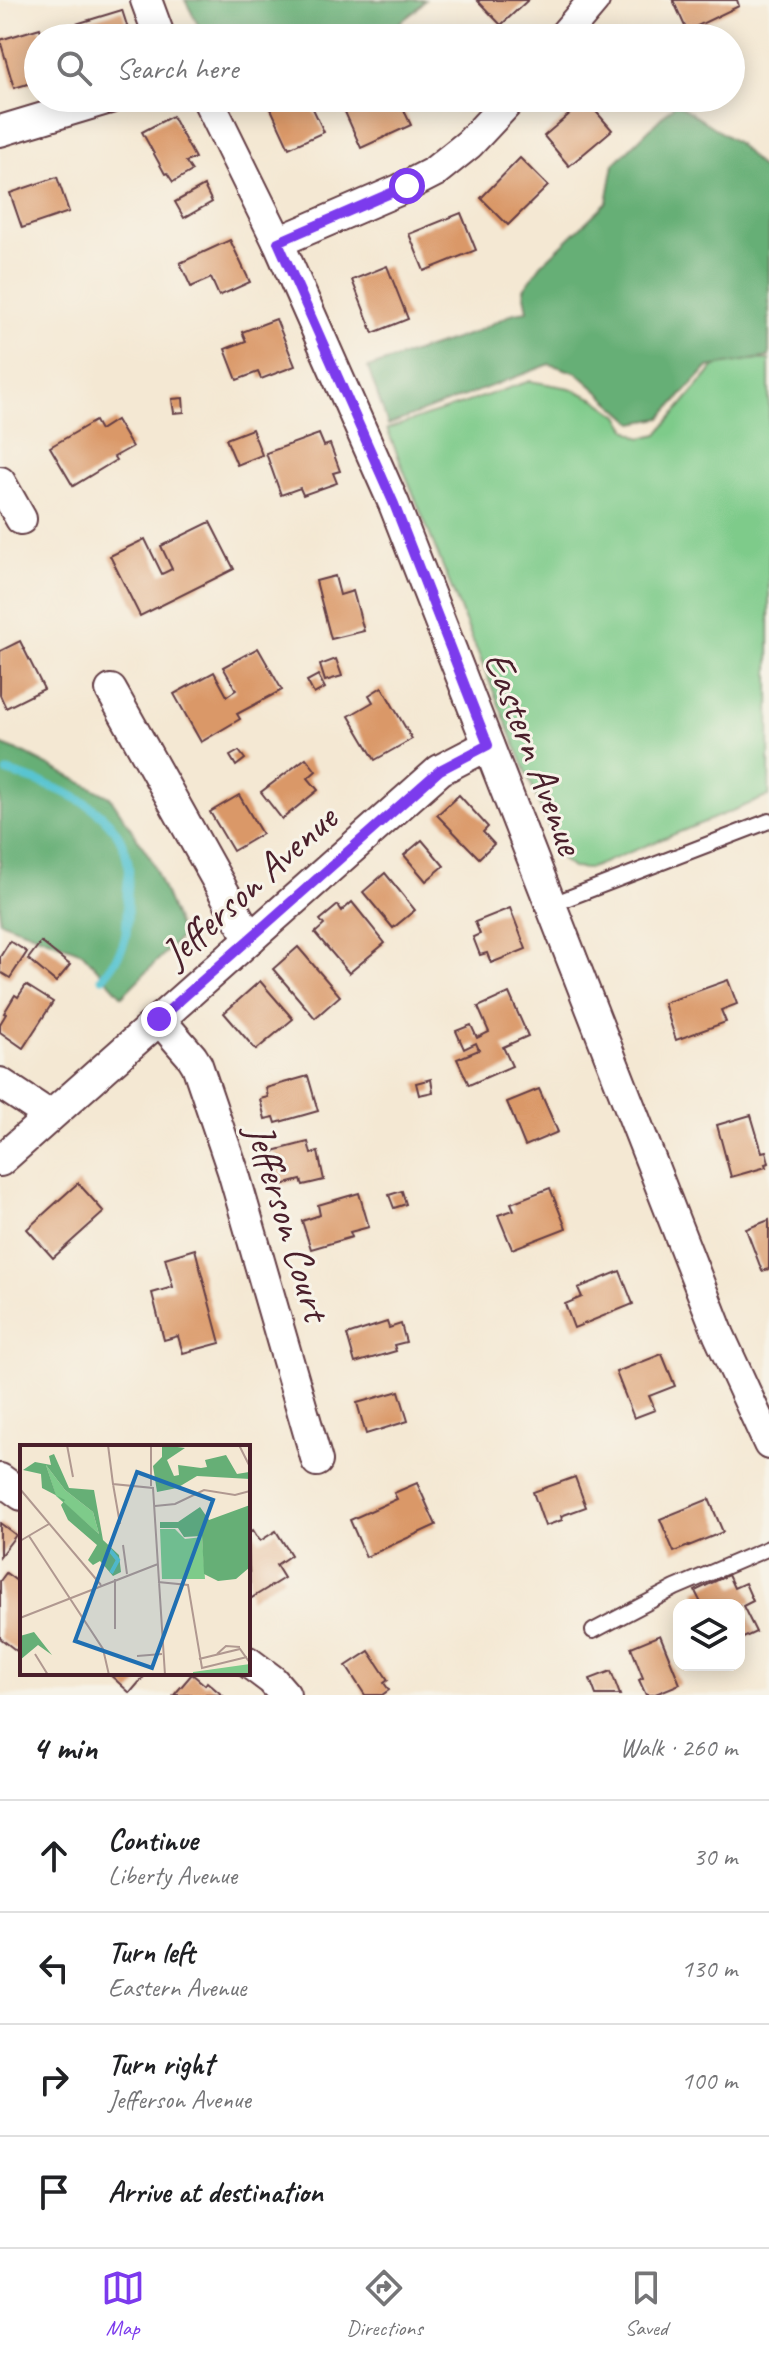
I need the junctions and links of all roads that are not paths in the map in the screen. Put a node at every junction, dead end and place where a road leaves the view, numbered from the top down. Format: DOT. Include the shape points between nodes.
graph roads {
  1 [pos="146,0"];
  2 [pos="594,0"];
  3 [pos="155,24"];
  4 [pos="574,24"];
  5 [pos="63,112"];
  6 [pos="214,112"];
  7 [pos="499,112"];
  8 [pos="0,131"];
  9 [pos="278,242"];
  10 [pos="0,482"];
  11 [pos="21,519"];
  12 [pos="111,690"];
  13 [pos="488,745"];
  14 [pos="769,821"];
  15 [pos="550,905"];
  16 [pos="250,939"];
  17 [pos="159,1019"];
  18 [pos="0,1083"];
  19 [pos="50,1116"];
  20 [pos="0,1161"];
  21 [pos="769,1444"];
  22 [pos="317,1461"];
  23 [pos="0,1479"];
  24 [pos="20,1494"];
  25 [pos="769,1548"];
  26 [pos="593,1631"];
  27 [pos="250,1664"];
  28 [pos="285,1695"];
  1 -- 3 [label="street"];
  2 -- 4 [label="street"];
  5 -- 8 [label="street"];
  6 -- 9 [label="street, Eastern Avenue"];
  7 -- 9 [label="street" via="434,172"];
  9 -- 13 [label="street, Eastern Avenue" via="394,504"];
  10 -- 11 [label="street"];
  12 -- 16 [label="street"];
  13 -- 15 [label="street, Eastern Avenue"];
  13 -- 16 [label="street, Jefferson Avenue" via="440,770"];
  14 -- 15 [label="lane"];
  15 -- 21 [label="street, Eastern Avenue" via="727,1356"];
  16 -- 17 [label="street, Jefferson Avenue"];
  17 -- 19 [label="street, Jefferson Avenue"];
  17 -- 22 [label="street, Jefferson Court" via="197,1065"];
  18 -- 19 [label="street"];
  19 -- 20 [label="street, Jefferson Avenue"];
  23 -- 24 [label="street"];
  25 -- 26 [label="lane"];
  27 -- 28 [label="street"];
}
